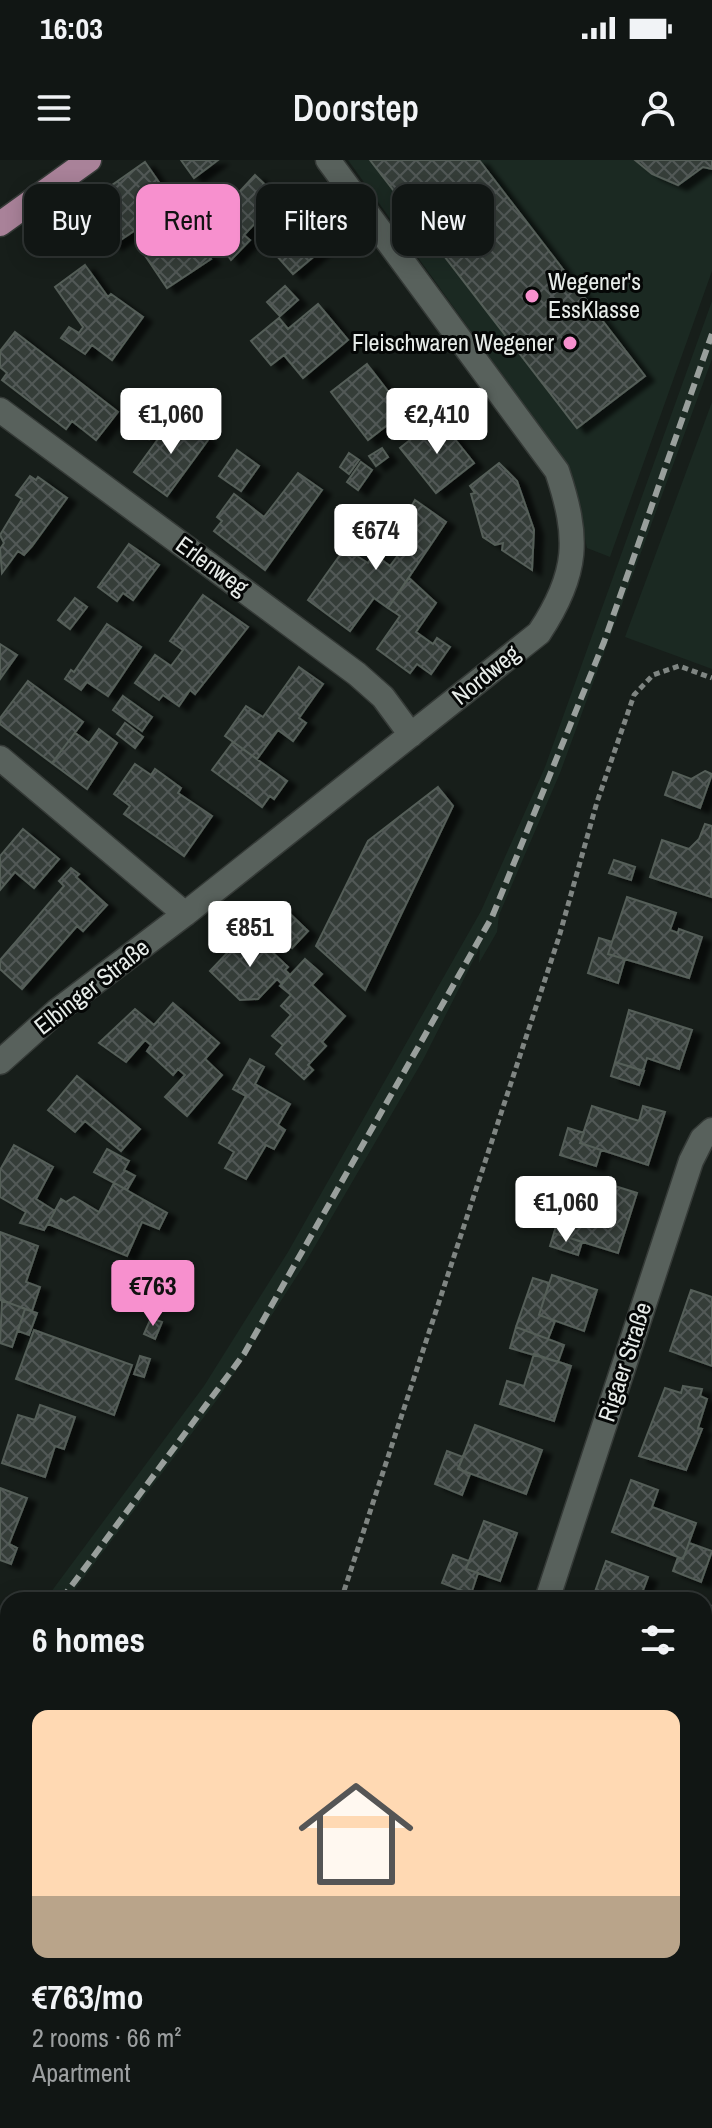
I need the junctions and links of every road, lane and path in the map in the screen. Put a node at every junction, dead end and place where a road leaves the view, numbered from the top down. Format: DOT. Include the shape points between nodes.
graph roads {
  1 [pos="89,160"];
  2 [pos="328,160"];
  3 [pos="0,224"];
  4 [pos="0,410"];
  5 [pos="712,678"];
  6 [pos="411,735"];
  7 [pos="0,758"];
  8 [pos="185,914"];
  9 [pos="0,1062"];
  10 [pos="712,1130"];
  11 [pos="344,1592"];
  12 [pos="550,1592"];
  1 -- 3 [label="main road"];
  2 -- 6 [label="street, Nordweg" via="557,471 572,516 571,569 557,607 539,633"];
  4 -- 6 [label="street, Erlenweg" via="357,674 383,697"];
  5 -- 11 [label="path" via="679,666 653,675 634,695"];
  6 -- 8 [label="street, Nordweg"];
  7 -- 8 [label="street"];
  8 -- 9 [label="street, Elbinger Straße" via="57,1011"];
  10 -- 12 [label="street, Rigaer Straße" via="691,1161"];
}
